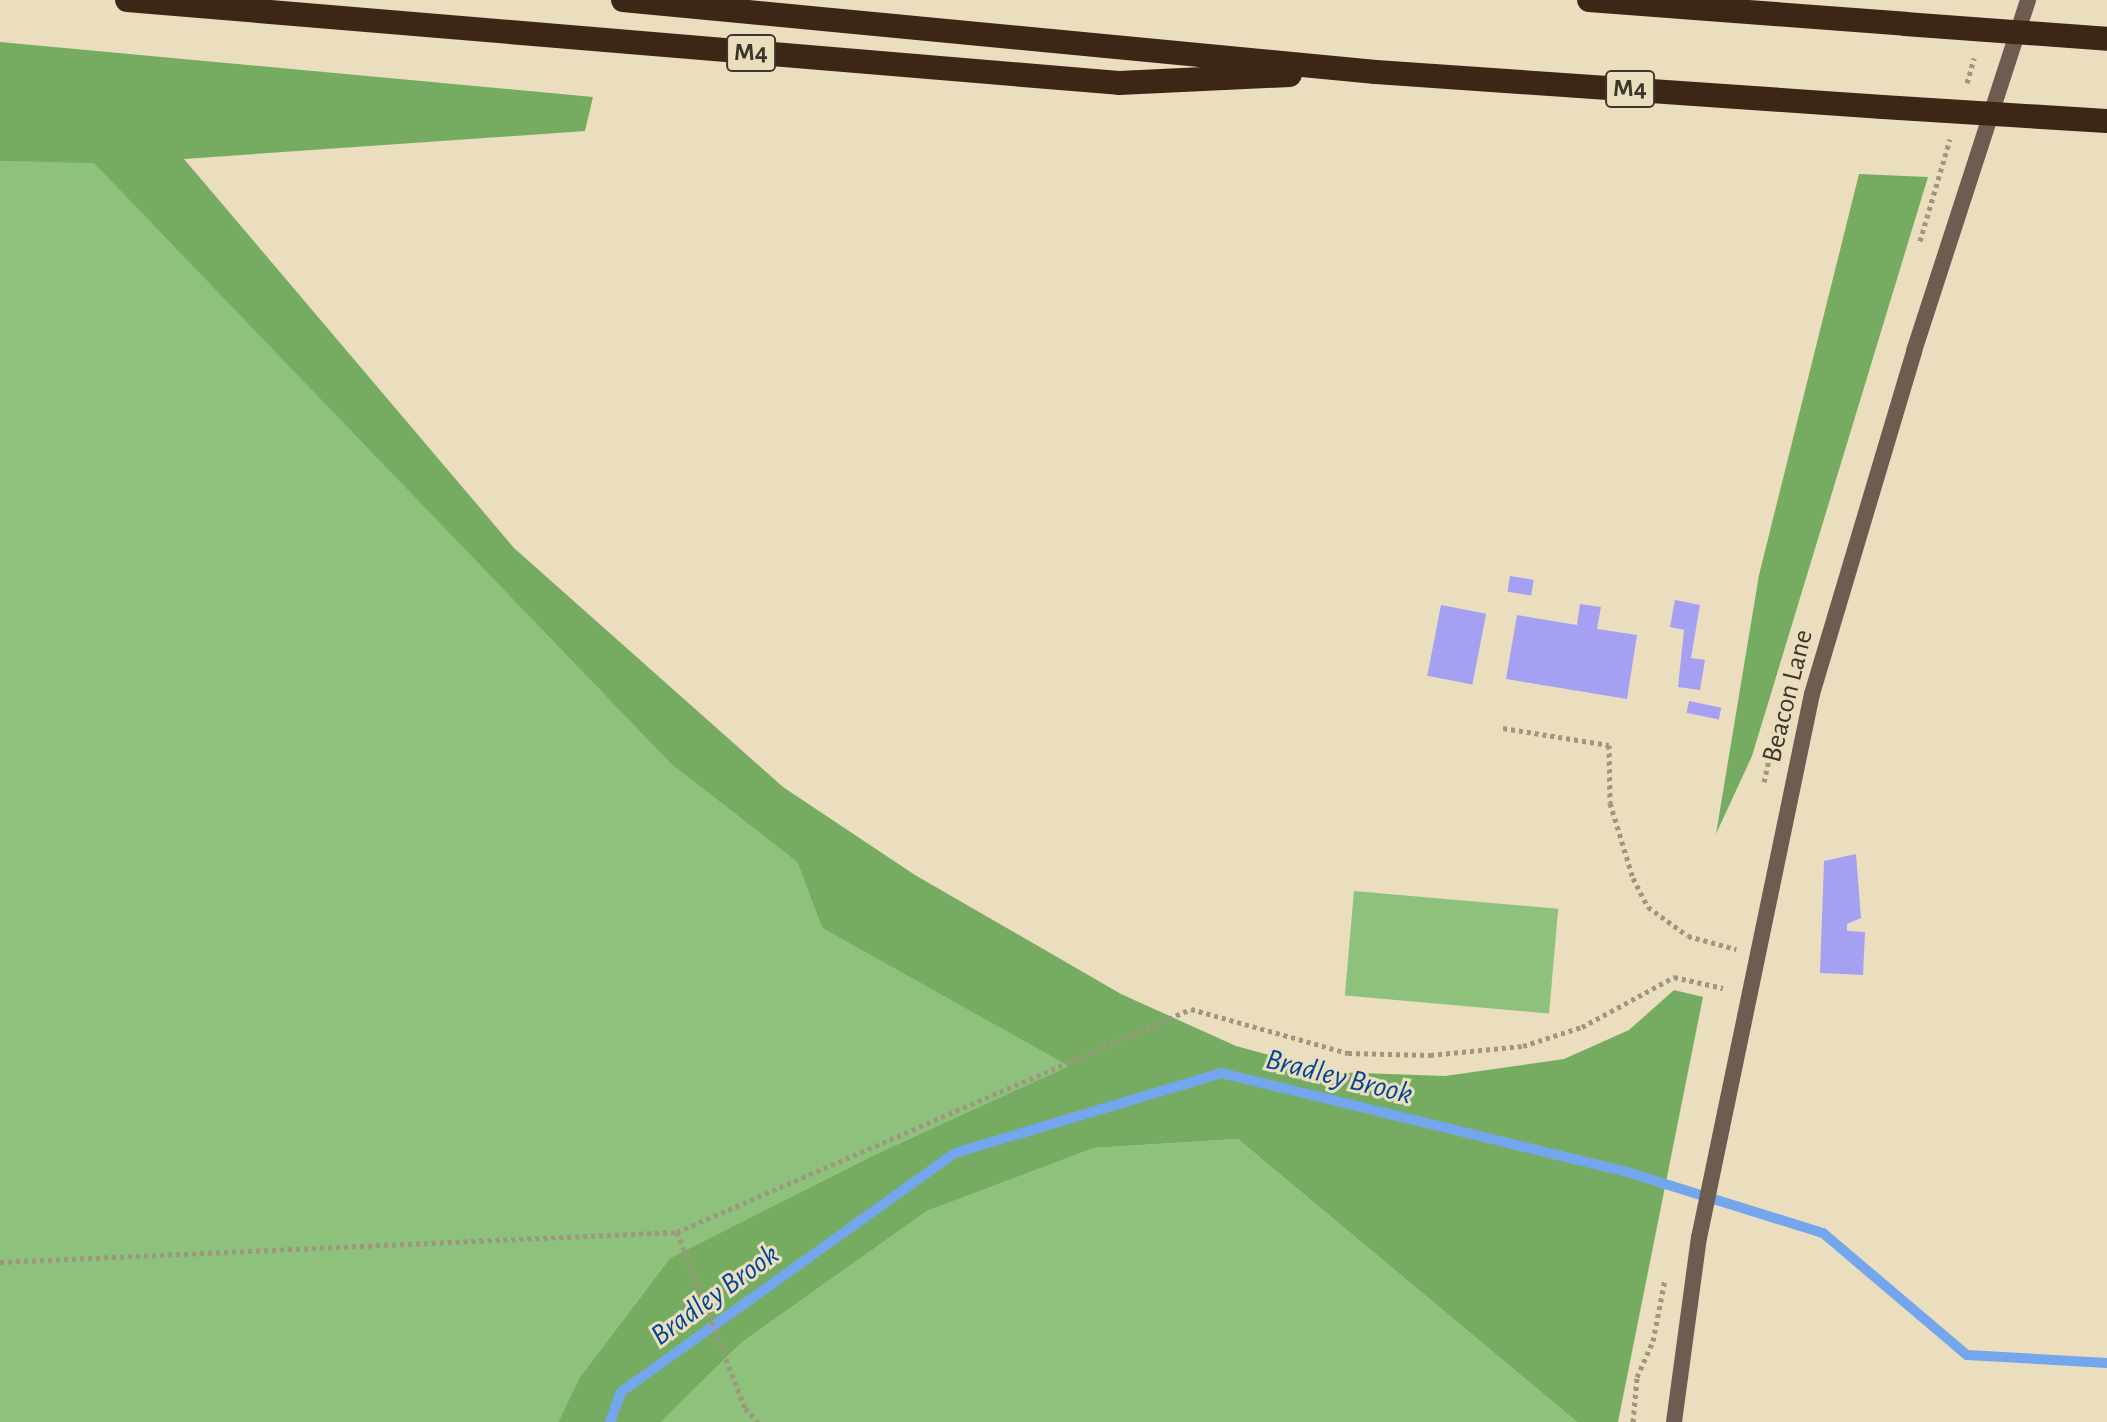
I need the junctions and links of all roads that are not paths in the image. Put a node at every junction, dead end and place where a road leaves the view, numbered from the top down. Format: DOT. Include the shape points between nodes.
graph roads {
  1 [pos="127,0"];
  2 [pos="623,0"];
  3 [pos="1589,0"];
  4 [pos="2028,0"];
  5 [pos="2107,39"];
  6 [pos="1376,72"];
  7 [pos="2107,121"];
  8 [pos="1674,1422"];
  1 -- 6 [label="highway, M4" via="1119,83"];
  2 -- 6 [label="highway, M4"];
  3 -- 5 [label="highway, bridge"];
  4 -- 8 [label="main road, Beacon Lane" via="1914,351 1812,694 1699,1238"];
  6 -- 7 [label="highway, M4, bridge"];
}
